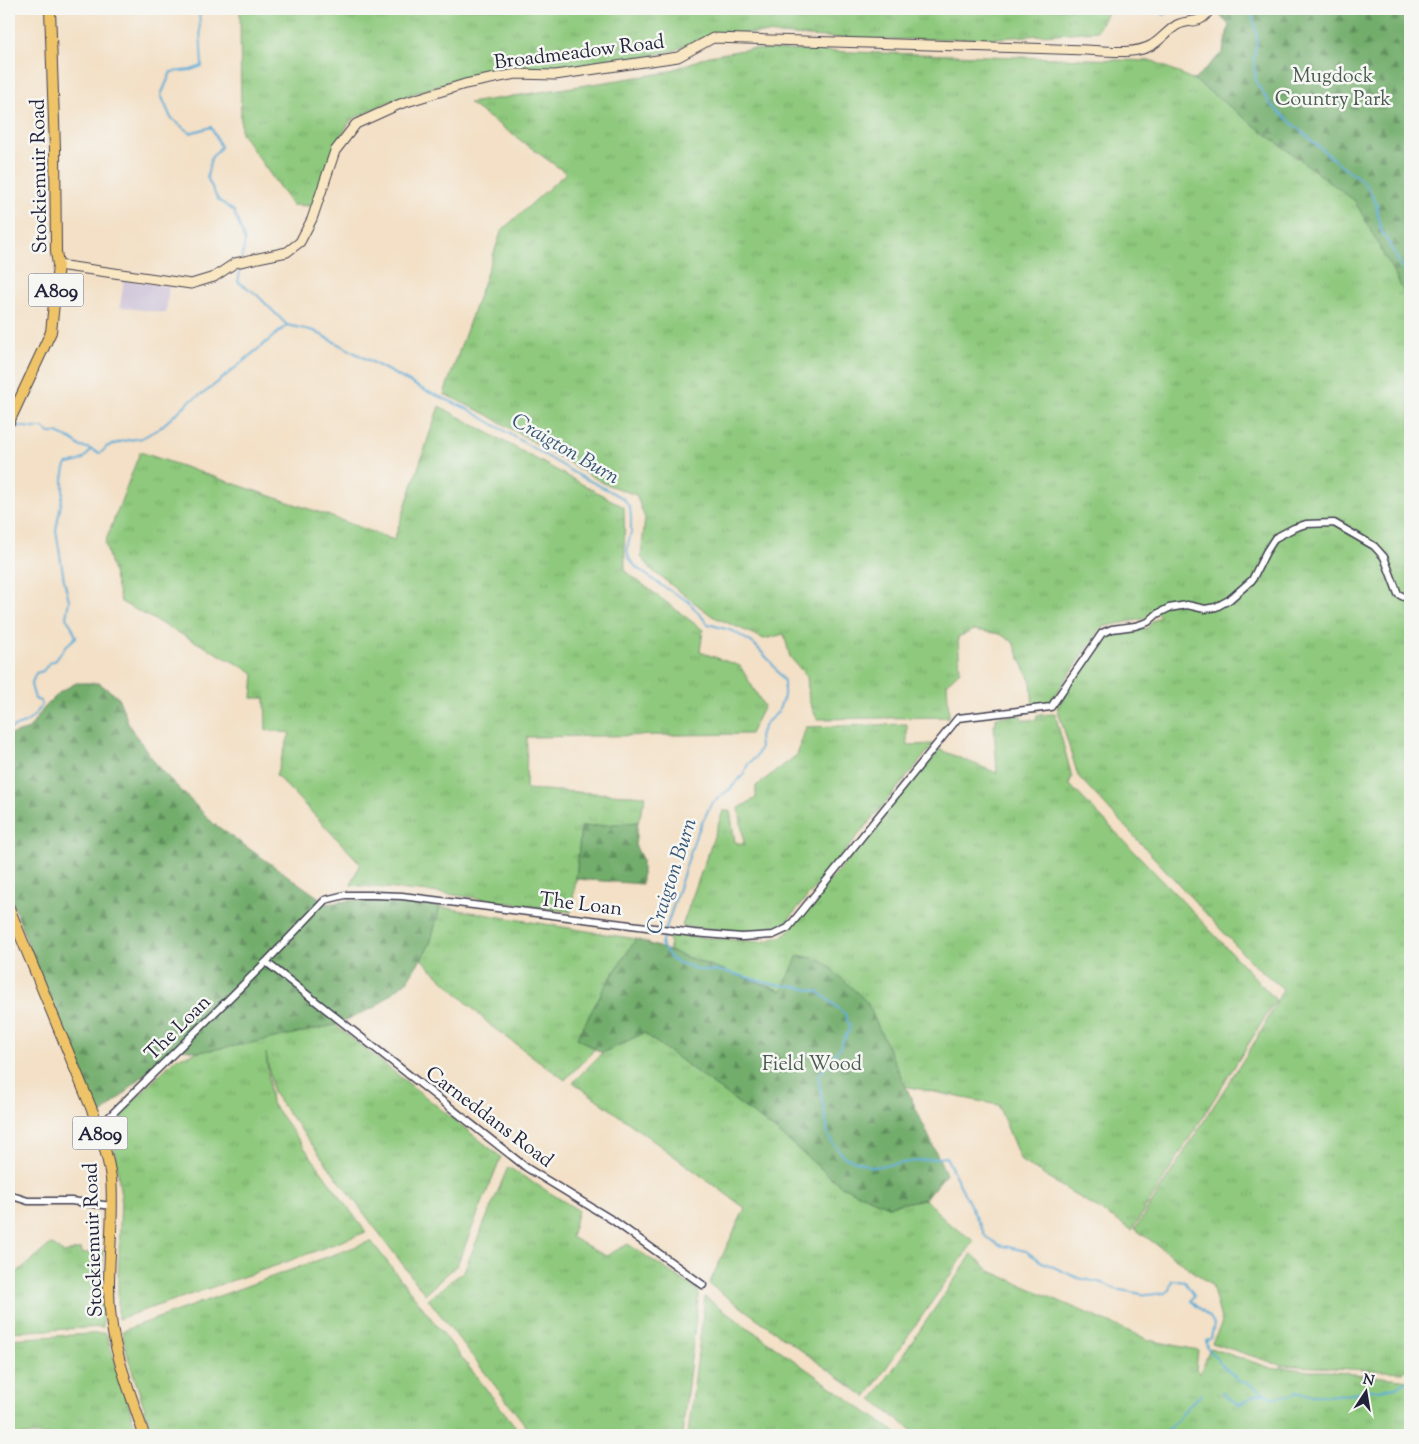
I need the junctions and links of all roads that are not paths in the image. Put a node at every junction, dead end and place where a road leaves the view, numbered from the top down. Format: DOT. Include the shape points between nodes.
graph roads {
  1 [pos="50,9"];
  2 [pos="1210,9"];
  3 [pos="58,265"];
  4 [pos="9,422"];
  5 [pos="1410,599"];
  6 [pos="9,908"];
  7 [pos="266,962"];
  8 [pos="98,1127"];
  9 [pos="9,1195"];
  10 [pos="112,1206"];
  11 [pos="703,1285"];
  12 [pos="144,1435"];
  1 -- 3 [label="main road, Stockiemuir Road / A809"];
  2 -- 3 [label="street, Broadmeadow Road" via="1202,19 1176,26 1147,48 1132,51 714,38 678,57 555,75 516,74 465,84 400,104 356,124 335,151 312,218 300,242 287,252 235,263 214,277 191,284"];
  3 -- 4 [label="main road, Stockiemuir Road / A809" via="52,332"];
  5 -- 7 [label="street, The Loan" via="1398,594 1384,557 1374,546 1334,523 1306,524 1275,538 1252,580 1229,600 1204,610 1187,605 1169,608 1148,622 1102,633 1051,707 958,718 788,928 773,935 742,937 661,929 402,896 345,896 325,900"];
  6 -- 8 [label="main road, Stockiemuir Road / A809"];
  7 -- 8 [label="street, The Loan"];
  7 -- 11 [label="street, Carneddans Road" via="526,1168 614,1221"];
  8 -- 10 [label="main road, Stockiemuir Road / A809" via="111,1177"];
  9 -- 10 [label="street" via="28,1201 71,1201"];
  10 -- 12 [label="main road, Stockiemuir Road / A809" via="111,1319 116,1347"];
}
